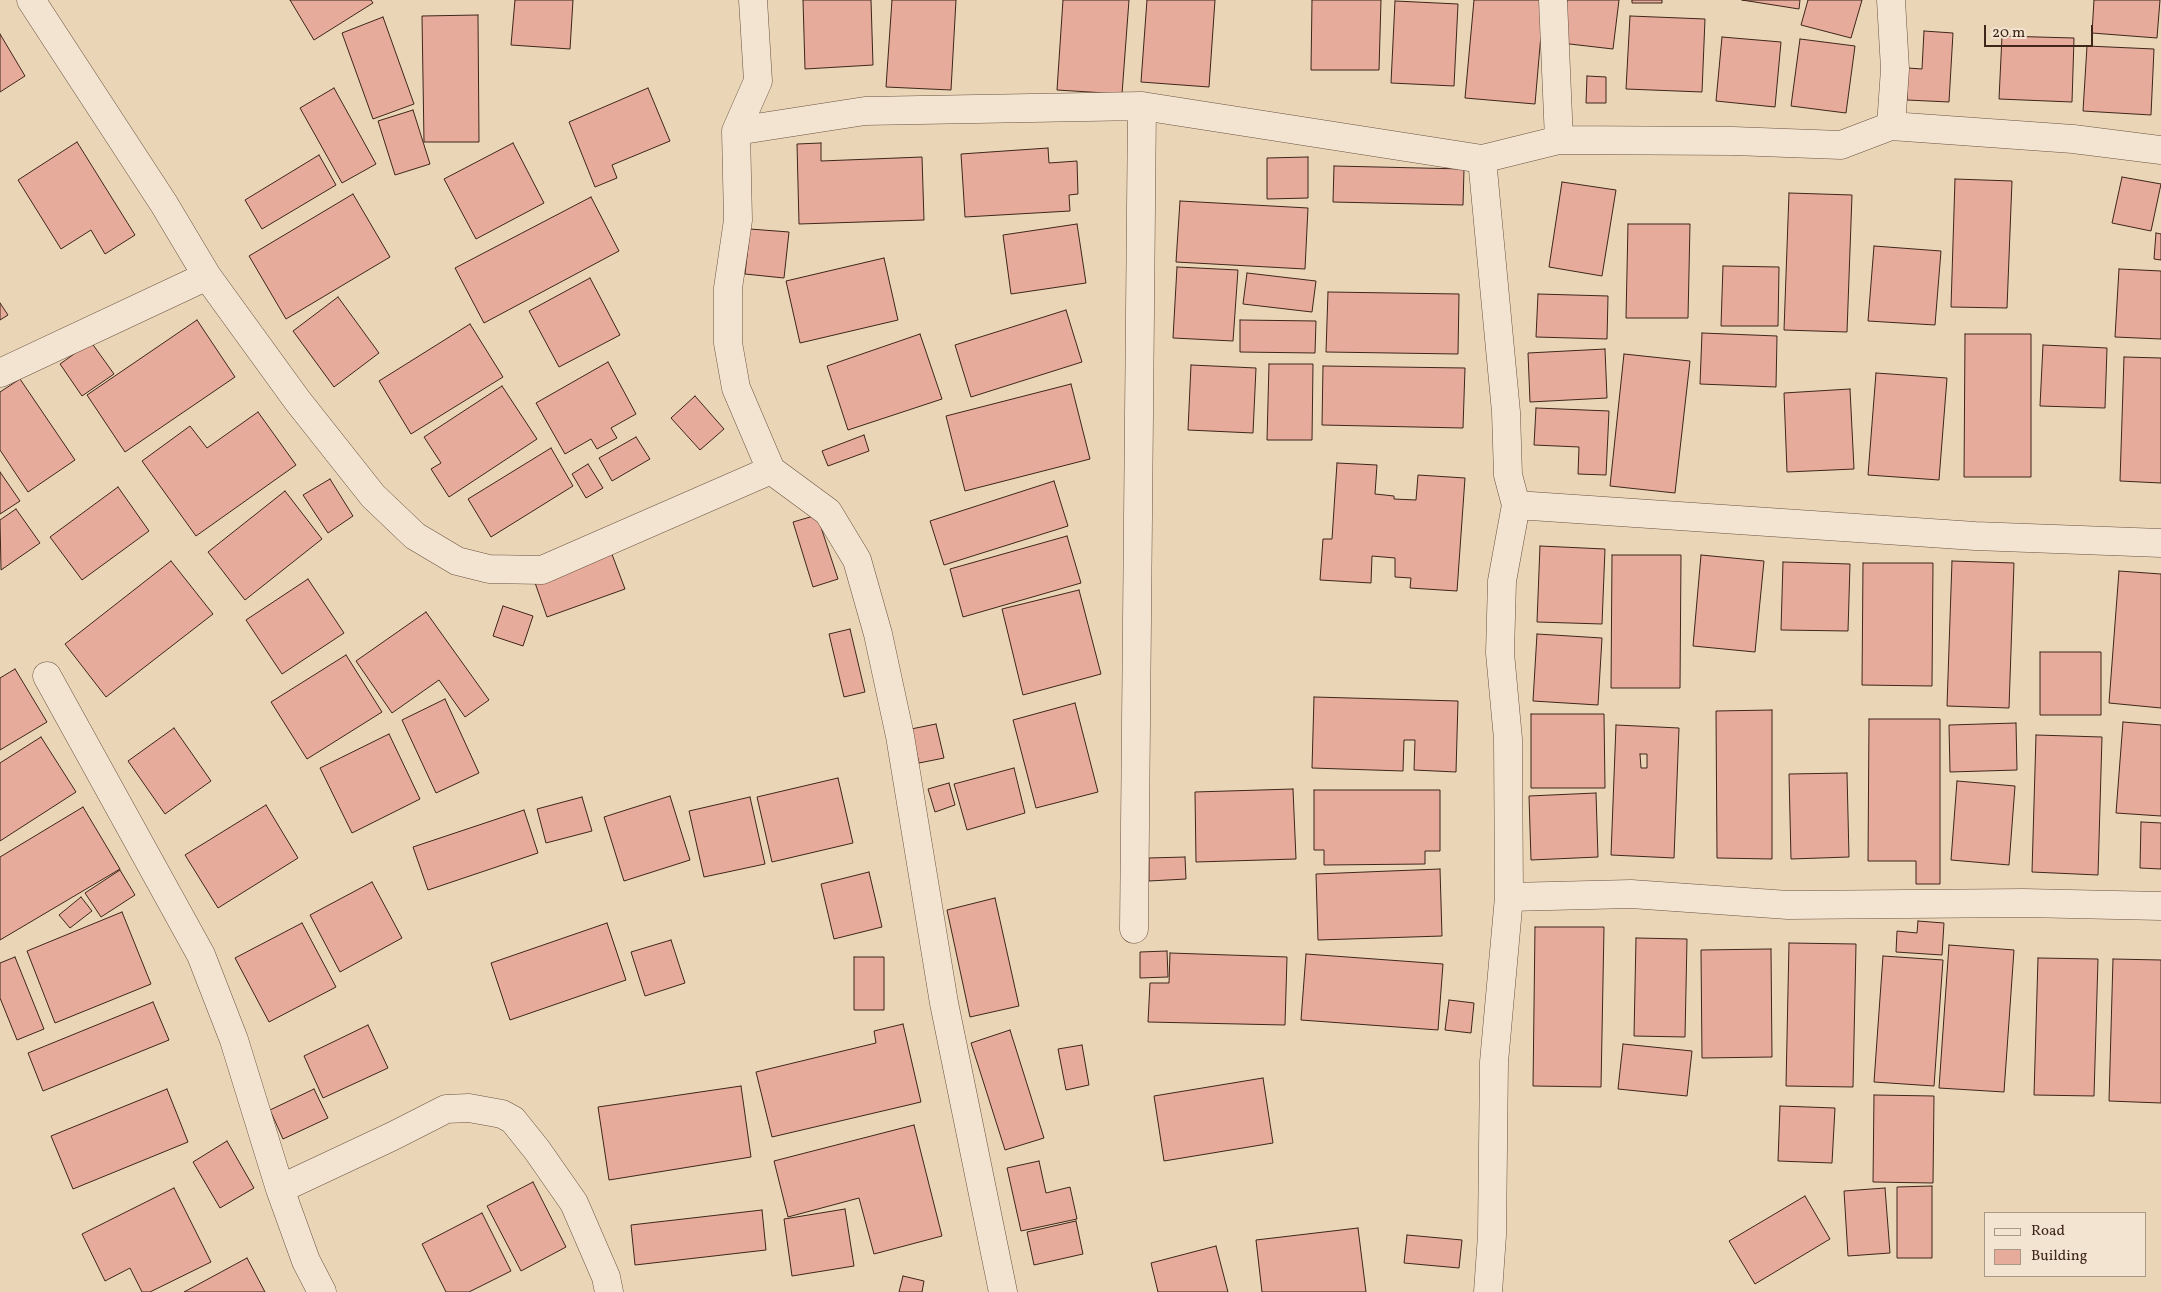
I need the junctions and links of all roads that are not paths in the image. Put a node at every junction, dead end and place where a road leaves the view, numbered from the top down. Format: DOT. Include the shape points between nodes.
graph roads {
  1 [pos="31,0"];
  2 [pos="754,0"];
  3 [pos="1553,0"];
  4 [pos="1891,0"];
  5 [pos="1142,106"];
  6 [pos="1891,126"];
  7 [pos="736,131"];
  8 [pos="1559,140"];
  9 [pos="2161,150"];
  10 [pos="1482,160"];
  11 [pos="207,276"];
  12 [pos="0,373"];
  13 [pos="771,470"];
  14 [pos="1516,505"];
  15 [pos="2161,543"];
  16 [pos="47,676"];
  17 [pos="1509,897"];
  18 [pos="2161,906"];
  19 [pos="1134,929"];
  20 [pos="280,1189"];
  21 [pos="322,1292"];
  22 [pos="609,1292"];
  23 [pos="1003,1292"];
  24 [pos="1488,1292"];
  1 -- 11 [label="street"];
  2 -- 7 [label="street" via="758,81"];
  3 -- 8 [label="street"];
  4 -- 6 [label="street" via="1895,70"];
  5 -- 7 [label="street" via="865,111"];
  5 -- 10 [label="street"];
  5 -- 19 [label="street"];
  6 -- 8 [label="street" via="1841,145"];
  6 -- 9 [label="street" via="2073,139"];
  7 -- 13 [label="street" via="738,220 728,288 728,343 736,388"];
  8 -- 10 [label="street"];
  10 -- 14 [label="street" via="1506,412 1508,475"];
  11 -- 12 [label="street"];
  11 -- 13 [label="street" via="297,400 373,496 415,536 457,561 489,570 542,570"];
  13 -- 23 [label="street" via="828,512 857,560 878,634 900,736 944,1003"];
  14 -- 15 [label="street" via="1975,536"];
  14 -- 17 [label="street" via="1502,581 1500,653 1508,739"];
  16 -- 20 [label="street" via="202,954 234,1040"];
  17 -- 18 [label="street" via="1631,894 1788,905 2024,903"];
  17 -- 24 [label="street" via="1494,1062 1492,1235"];
  20 -- 21 [label="street" via="306,1261"];
  20 -- 22 [label="street" via="446,1109 469,1108 502,1114 513,1120 574,1203 606,1277"];
}
